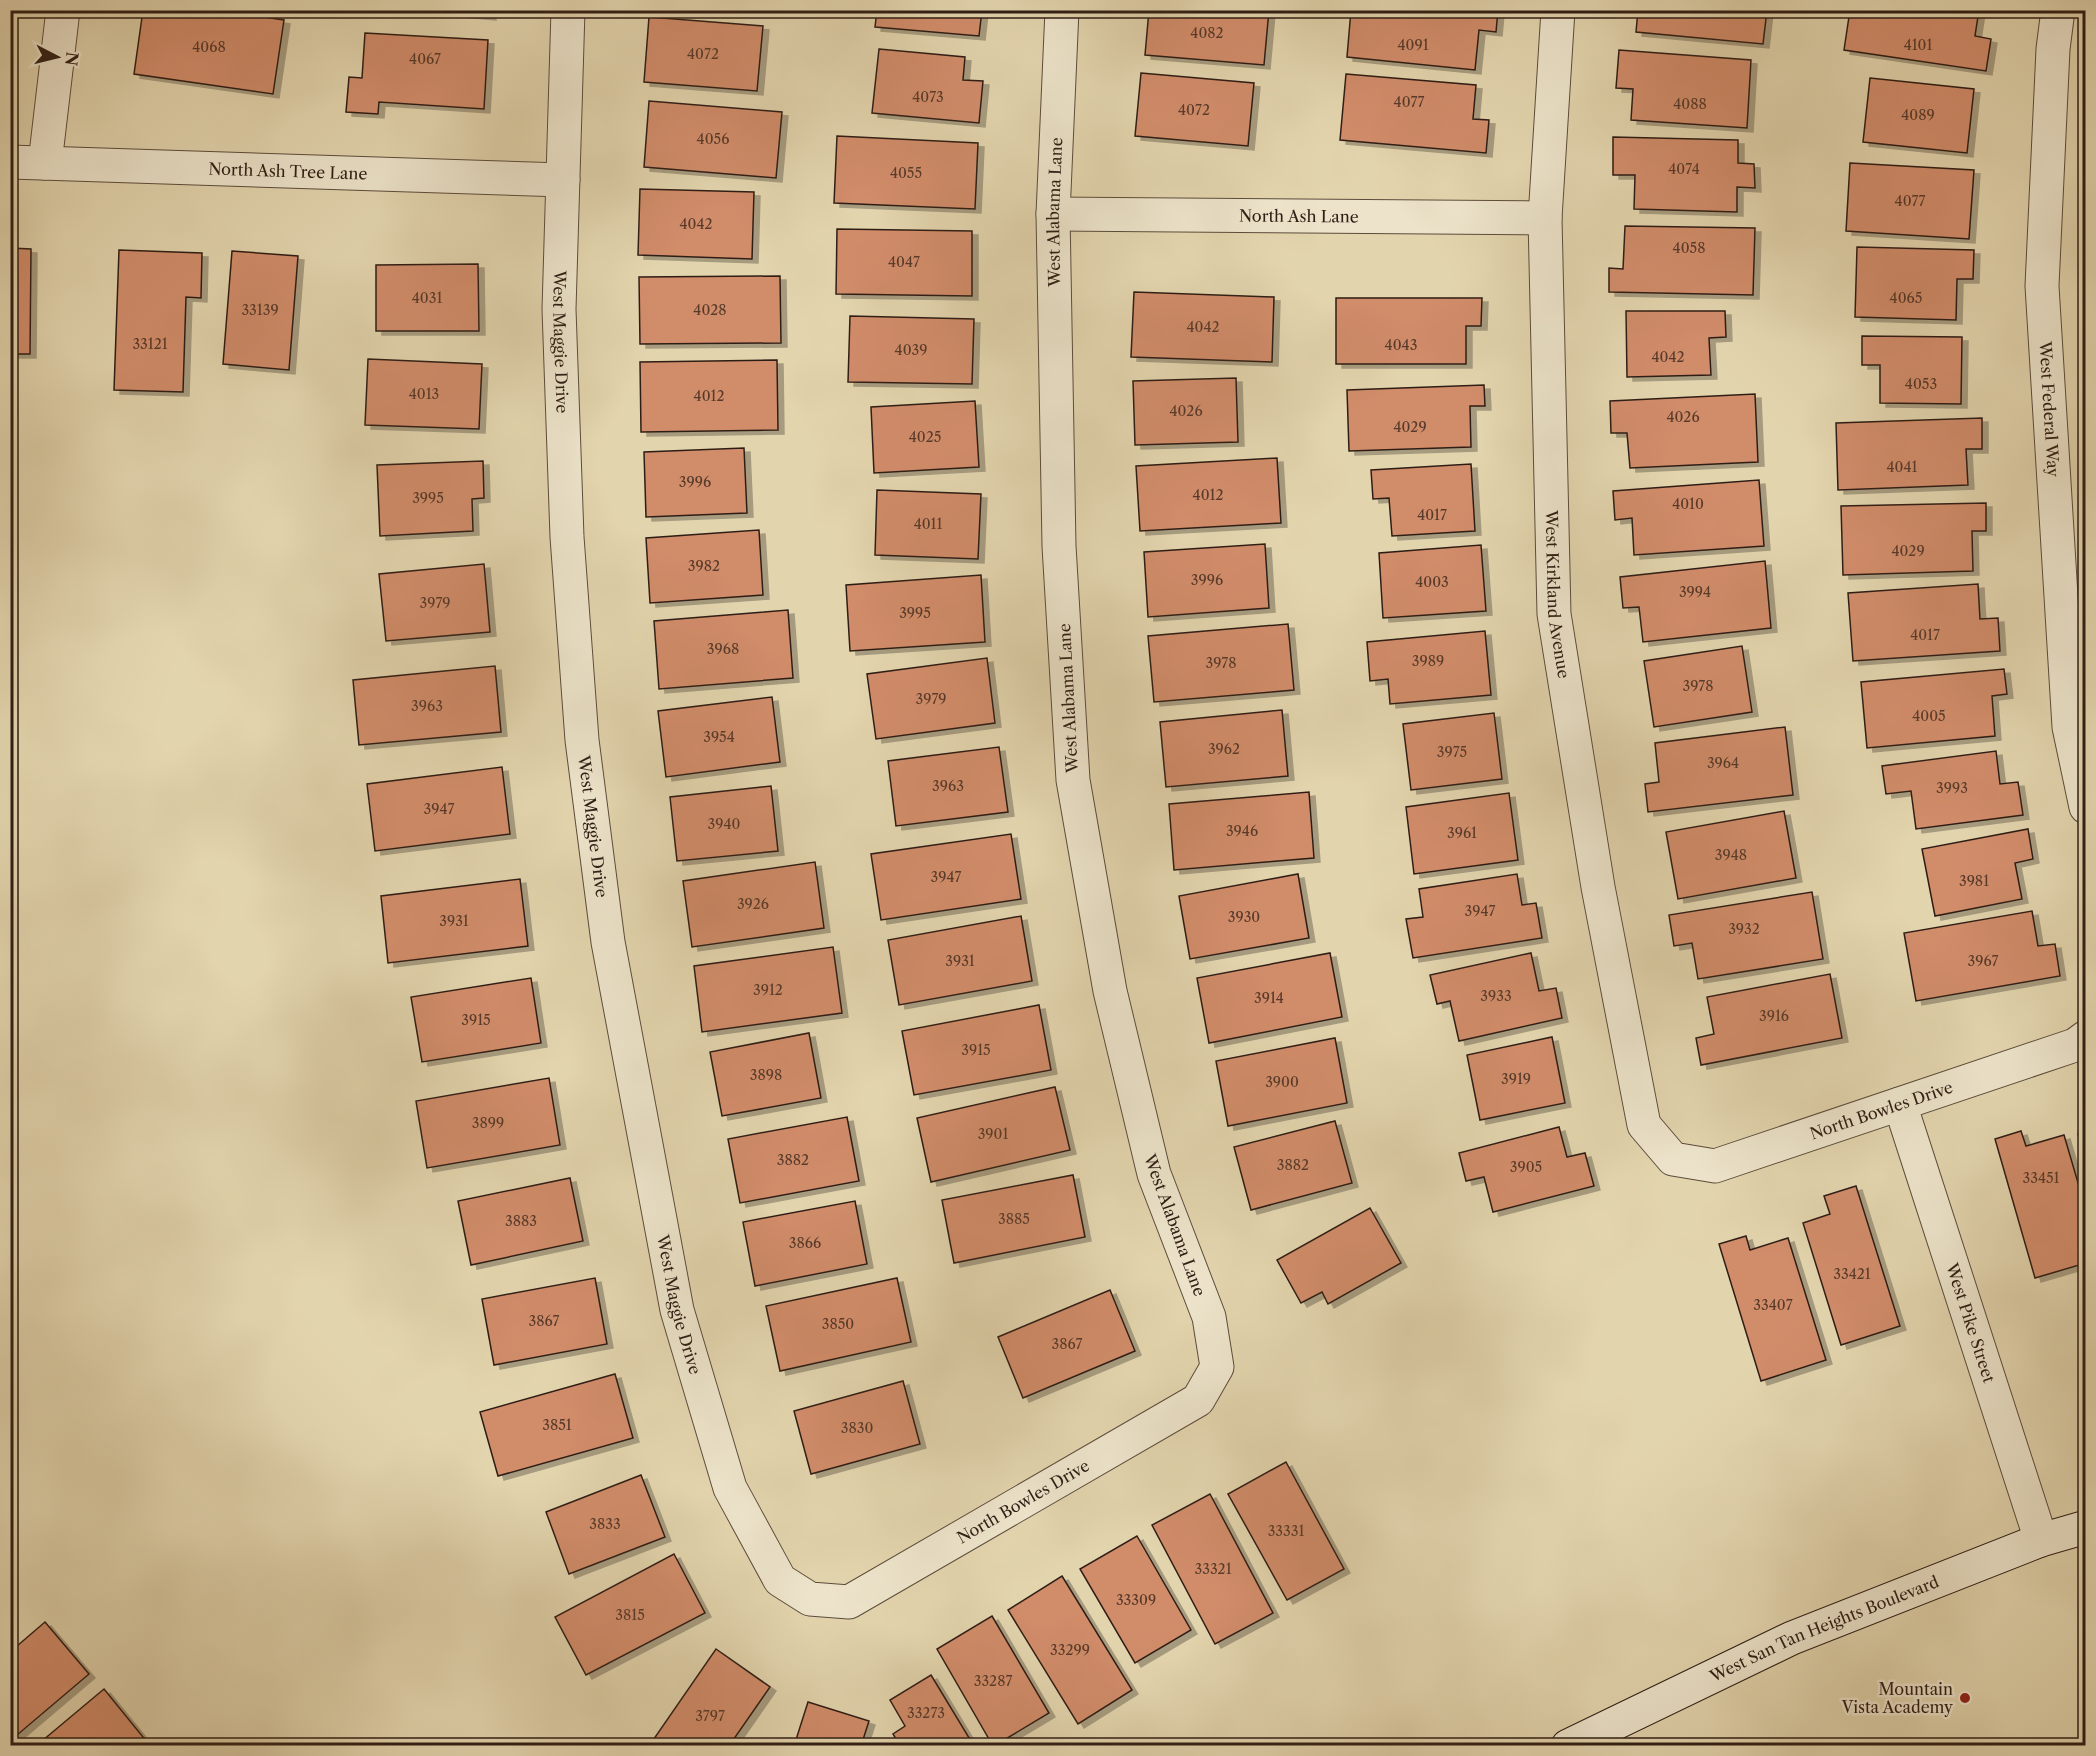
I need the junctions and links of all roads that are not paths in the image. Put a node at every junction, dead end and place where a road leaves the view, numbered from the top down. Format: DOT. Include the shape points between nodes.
graph roads {
  1 [pos="63,10"];
  2 [pos="568,10"];
  3 [pos="1062,10"];
  4 [pos="1558,10"];
  5 [pos="2058,10"];
  6 [pos="10,162"];
  7 [pos="45,163"];
  8 [pos="563,180"];
  9 [pos="1053,214"];
  10 [pos="1545,218"];
  11 [pos="2085,807"];
  12 [pos="2085,1037"];
  13 [pos="1900,1104"];
  14 [pos="1673,1159"];
  15 [pos="1217,1366"];
  16 [pos="2085,1527"];
  17 [pos="2041,1540"];
  18 [pos="810,1599"];
  19 [pos="1568,1746"];
  1 -- 7 [label="street"];
  2 -- 8 [label="street, West Maggie Drive"];
  3 -- 9 [label="street, West Alabama Lane"];
  4 -- 10 [label="street, West Kirkland Avenue"];
  5 -- 11 [label="street, West Federal Way" via="2042,286 2069,728"];
  6 -- 7 [label="street, North Ash Tree Lane"];
  7 -- 8 [label="street, North Ash Tree Lane"];
  8 -- 18 [label="street, West Maggie Drive" via="559,309 567,537 582,740 608,942 677,1310 730,1488 780,1580"];
  9 -- 10 [label="street, North Ash Lane"];
  9 -- 15 [label="street, West Alabama Lane" via="1059,546 1073,780 1110,991 1154,1174 1209,1317"];
  10 -- 14 [label="street, West Kirkland Avenue" via="1554,614 1598,887 1644,1125"];
  12 -- 13 [label="street, North Bowles Drive" via="2075,1045"];
  13 -- 14 [label="street, North Bowles Drive" via="1715,1166"];
  13 -- 17 [label="street, West Pike Street"];
  15 -- 18 [label="street, North Bowles Drive" via="1198,1400 849,1602"];
  16 -- 17 [label="street, West San Tan Heights Boulevard"];
  17 -- 19 [label="street, West San Tan Heights Boulevard" via="1792,1638"];
}
